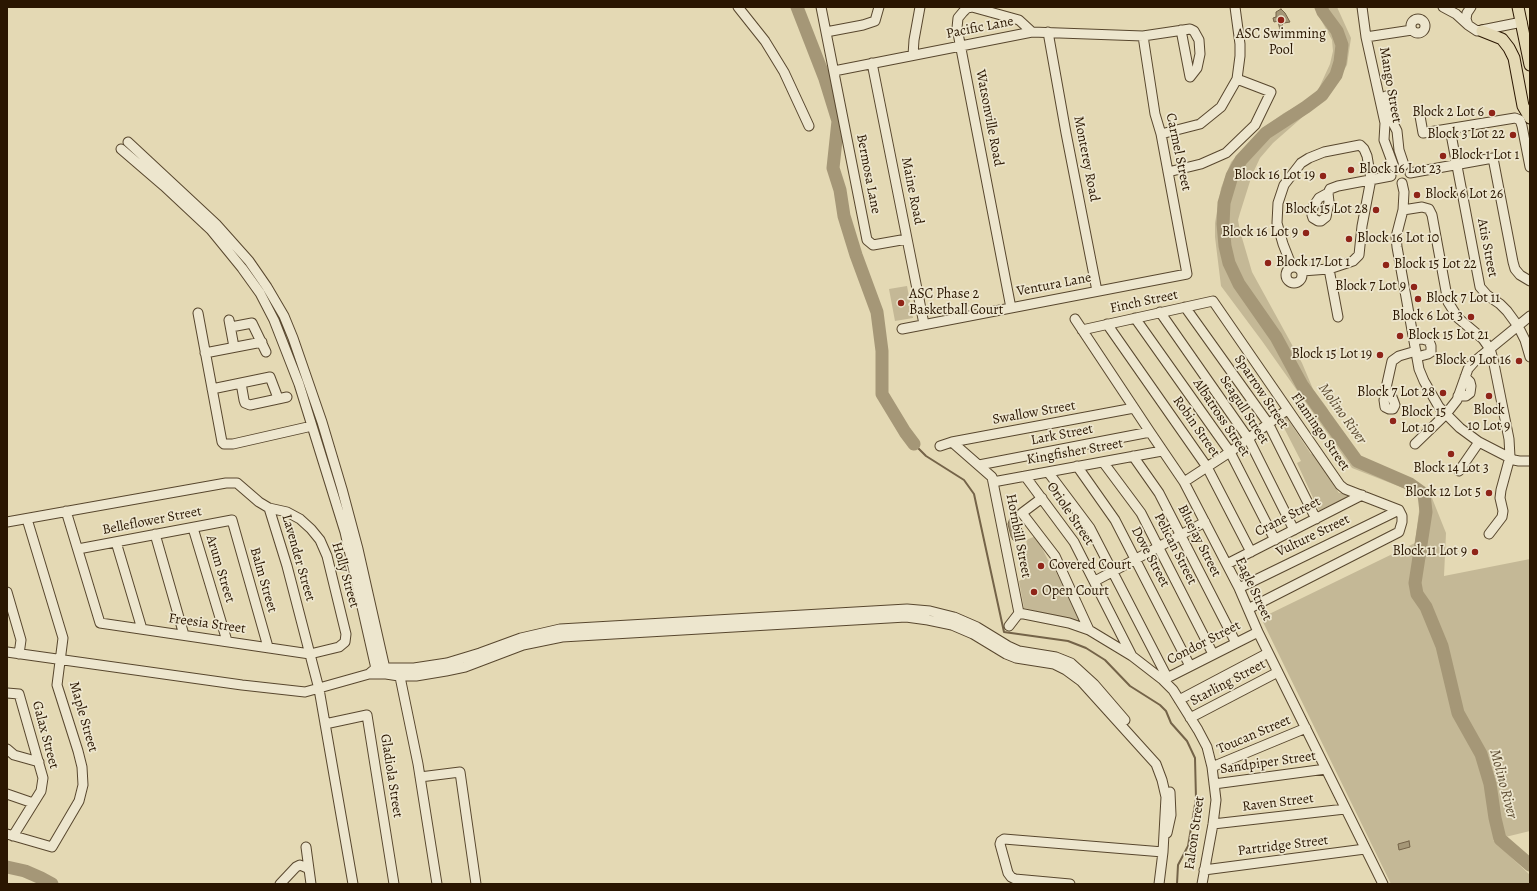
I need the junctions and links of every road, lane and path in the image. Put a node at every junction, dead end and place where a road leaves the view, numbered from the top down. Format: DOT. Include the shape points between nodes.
graph roads {
  1 [pos="738,7"];
  2 [pos="821,7"];
  3 [pos="879,7"];
  4 [pos="920,7"];
  5 [pos="1235,7"];
  6 [pos="1362,7"];
  7 [pos="1367,7"];
  8 [pos="1443,7"];
  9 [pos="1468,7"];
  10 [pos="1518,7"];
  11 [pos="1522,22"];
  12 [pos="1468,25"];
  13 [pos="1181,30"];
  14 [pos="1412,30"];
  15 [pos="1482,31"];
  16 [pos="826,32"];
  17 [pos="1032,32"];
  18 [pos="1048,32"];
  19 [pos="1143,36"];
  20 [pos="1369,37"];
  21 [pos="960,47"];
  22 [pos="913,56"];
  23 [pos="872,63"];
  24 [pos="1530,65"];
  25 [pos="834,71"];
  26 [pos="1237,78"];
  27 [pos="1381,90"];
  28 [pos="1420,116"];
  29 [pos="1530,118"];
  30 [pos="809,126"];
  31 [pos="1450,129"];
  32 [pos="1161,134"];
  33 [pos="128,142"];
  34 [pos="121,149"];
  35 [pos="1457,165"];
  36 [pos="1530,167"];
  37 [pos="1407,169"];
  38 [pos="1392,171"];
  39 [pos="1168,172"];
  40 [pos="1371,179"];
  41 [pos="1402,183"];
  42 [pos="1328,193"];
  43 [pos="1403,210"];
  44 [pos="907,239"];
  45 [pos="1292,267"];
  46 [pos="1329,268"];
  47 [pos="1302,270"];
  48 [pos="1187,274"];
  49 [pos="1530,281"];
  50 [pos="267,287"];
  51 [pos="1097,291"];
  52 [pos="260,293"];
  53 [pos="1213,301"];
  54 [pos="1185,307"];
  55 [pos="1011,308"];
  56 [pos="1160,312"];
  57 [pos="198,313"];
  58 [pos="1530,316"];
  59 [pos="1338,317"];
  60 [pos="1135,318"];
  61 [pos="1075,319"];
  62 [pos="924,324"];
  63 [pos="1107,324"];
  64 [pos="1518,326"];
  65 [pos="902,328"];
  66 [pos="1082,330"];
  67 [pos="1414,340"];
  68 [pos="262,342"];
  69 [pos="234,347"];
  70 [pos="1490,349"];
  71 [pos="205,352"];
  72 [pos="266,352"];
  73 [pos="1417,354"];
  74 [pos="1530,357"];
  75 [pos="241,383"];
  76 [pos="212,389"];
  77 [pos="1387,394"];
  78 [pos="1134,408"];
  79 [pos="1287,410"];
  80 [pos="1446,414"];
  81 [pos="1268,423"];
  82 [pos="312,426"];
  83 [pos="1150,432"];
  84 [pos="1248,438"];
  85 [pos="952,442"];
  86 [pos="1479,442"];
  87 [pos="1415,444"];
  88 [pos="940,446"];
  89 [pos="1162,451"];
  90 [pos="1230,452"];
  91 [pos="1133,456"];
  92 [pos="1510,457"];
  93 [pos="1530,461"];
  94 [pos="1103,462"];
  95 [pos="979,465"];
  96 [pos="1077,466"];
  97 [pos="1207,467"];
  98 [pos="1459,471"];
  99 [pos="1048,472"];
  100 [pos="1025,476"];
  101 [pos="993,482"];
  102 [pos="1184,482"];
  103 [pos="1362,495"];
  104 [pos="1042,498"];
  105 [pos="269,508"];
  106 [pos="1399,510"];
  107 [pos="66,511"];
  108 [pos="27,519"];
  109 [pos="1316,519"];
  110 [pos="232,520"];
  111 [pos="7,522"];
  112 [pos="1205,522"];
  113 [pos="193,528"];
  114 [pos="1294,530"];
  115 [pos="155,534"];
  116 [pos="1488,534"];
  117 [pos="1181,535"];
  118 [pos="1275,540"];
  119 [pos="116,542"];
  120 [pos="1159,547"];
  121 [pos="78,549"];
  122 [pos="1251,552"];
  123 [pos="1135,559"];
  124 [pos="1227,564"];
  125 [pos="1113,572"];
  126 [pos="1095,581"];
  127 [pos="1239,588"];
  128 [pos="8,598"];
  129 [pos="1248,608"];
  130 [pos="1019,613"];
  131 [pos="1009,626"];
  132 [pos="142,629"];
  133 [pos="1089,630"];
  134 [pos="1258,632"];
  135 [pos="184,635"];
  136 [pos="227,641"];
  137 [pos="1236,643"];
  138 [pos="268,647"];
  139 [pos="7,652"];
  140 [pos="1268,653"];
  141 [pos="19,654"];
  142 [pos="310,654"];
  143 [pos="1213,654"];
  144 [pos="1132,656"];
  145 [pos="60,660"];
  146 [pos="1190,666"];
  147 [pos="379,672"];
  148 [pos="399,672"];
  149 [pos="1278,672"];
  150 [pos="1165,679"];
  151 [pos="319,689"];
  152 [pos="7,693"];
  153 [pos="1179,700"];
  154 [pos="1190,718"];
  155 [pos="325,724"];
  156 [pos="1306,728"];
  157 [pos="7,749"];
  158 [pos="39,762"];
  159 [pos="1212,768"];
  160 [pos="1326,769"];
  161 [pos="420,777"];
  162 [pos="1214,784"];
  163 [pos="7,794"];
  164 [pos="33,803"];
  165 [pos="1345,809"];
  166 [pos="1213,824"];
  167 [pos="10,835"];
  168 [pos="306,847"];
  169 [pos="1365,849"];
  170 [pos="1163,852"];
  171 [pos="309,869"];
  172 [pos="1204,870"];
  173 [pos="280,884"];
  174 [pos="312,884"];
  175 [pos="353,884"];
  176 [pos="394,884"];
  177 [pos="437,884"];
  178 [pos="476,884"];
  179 [pos="1070,884"];
  180 [pos="1160,884"];
  181 [pos="1202,884"];
  182 [pos="1383,884"];
  1 -- 30 [label="street" via="765,41 784,72"];
  2 -- 16 [label="street, Bermosa Lane"];
  3 -- 16 [label="street" via="875,21"];
  4 -- 22 [label="street"];
  5 -- 26 [label="street" via="1240,44"];
  6 -- 20 [label="street, Mango Street"];
  7 -- 20 [label="street, Mango Street"];
  8 -- 12 [label="street"];
  9 -- 12 [label="street"];
  10 -- 11 [label="main road"];
  11 -- 15 [label="street"];
  11 -- 24 [label="main road"];
  12 -- 15 [label="street"];
  13 -- 19 [label="street, Pacific Lane"];
  14 -- 20 [label="street"];
  15 -- 29 [label="main road" via="1502,39 1509,48 1514,58 1523,106"];
  16 -- 25 [label="street, Bermosa Lane"];
  17 -- 18 [label="street, Pacific Lane"];
  17 -- 21 [label="street, Pacific Lane"];
  17 -- 21 [label="street, Watsonville Road" via="1020,20 972,7 967,8 958,18"];
  18 -- 19 [label="street, Pacific Lane"];
  18 -- 51 [label="street, Monterey Road"];
  19 -- 32 [label="street, Carmel Street" via="1155,114"];
  20 -- 27 [label="street, Mango Street"];
  21 -- 22 [label="street, Pacific Lane"];
  21 -- 55 [label="street, Watsonville Road"];
  22 -- 23 [label="street, Pacific Lane"];
  23 -- 25 [label="street, Pacific Lane"];
  23 -- 44 [label="street, Maine Road"];
  25 -- 44 [label="street, Bermosa Lane" via="866,240 873,245"];
  26 -- 32 [label="street" via="1221,107 1200,124"];
  26 -- 39 [label="street" via="1271,92 1255,125 1226,153 1201,164"];
  27 -- 37 [label="street, Mango Street" via="1397,131 1399,150"];
  27 -- 38 [label="street, Mango Street" via="1385,123 1384,140"];
  28 -- 31 [label="street" via="1423,133"];
  31 -- 35 [label="street, Atis Street"];
  31 -- 36 [label="street" via="1518,119 1522,126"];
  32 -- 39 [label="street, Carmel Street"];
  33 -- 50 [label="street" via="216,224 249,261"];
  34 -- 52 [label="street" via="211,230"];
  35 -- 37 [label="street"];
  35 -- 49 [label="street" via="1493,158 1515,269"];
  35 -- 64 [label="street, Atis Street" via="1480,287 1507,311"];
  37 -- 38 [label="street" via="1399,165"];
  37 -- 41 [label="street" via="1408,179"];
  38 -- 40 [label="street"];
  38 -- 41 [label="street" via="1394,181"];
  39 -- 48 [label="street, Carmel Street"];
  40 -- 42 [label="street" via="1330,188"];
  40 -- 45 [label="street" via="1367,156 1360,145 1316,154 1301,163 1284,185 1277,213 1278,231"];
  40 -- 46 [label="street" via="1359,255 1353,260"];
  41 -- 43 [label="street"];
  43 -- 67 [label="street" via="1396,237"];
  43 -- 70 [label="street" via="1422,207 1429,209 1448,302 1458,318 1483,339"];
  44 -- 62 [label="street, Maine Road"];
  45 -- 47 [label="street" via="1299,267"];
  45 -- 47 [label="street" via="1286,272 1286,278 1290,282 1300,281 1303,276"];
  46 -- 47 [label="street"];
  46 -- 59 [label="street"];
  48 -- 51 [label="street, Ventura Lane"];
  50 -- 52 [label="street"];
  50 -- 147 [label="street" via="294,338 322,422 358,549"];
  51 -- 55 [label="street, Ventura Lane"];
  52 -- 82 [label="street" via="284,343"];
  53 -- 54 [label="street, Finch Street"];
  53 -- 79 [label="street, Flamingo Street"];
  54 -- 56 [label="street, Finch Street"];
  54 -- 81 [label="street, Sparrow Street"];
  55 -- 62 [label="street, Ventura Lane"];
  56 -- 60 [label="street, Finch Street"];
  56 -- 84 [label="street, Seagull Street"];
  57 -- 71 [label="street"];
  58 -- 64 [label="street"];
  60 -- 63 [label="street, Finch Street"];
  60 -- 90 [label="street, Albatross Street"];
  61 -- 66 [label="street, Eagle Street"];
  62 -- 65 [label="street, Ventura Lane"];
  63 -- 66 [label="street, Finch Street"];
  63 -- 97 [label="street, Robin Street"];
  64 -- 70 [label="street"];
  64 -- 74 [label="street, Atis Street"];
  66 -- 78 [label="street, Eagle Street"];
  67 -- 73 [label="street"];
  67 -- 73 [label="street" via="1422,338 1429,341 1431,346 1428,354"];
  68 -- 69 [label="street"];
  68 -- 69 [label="street" via="252,324 230,324"];
  68 -- 72 [label="street"];
  69 -- 71 [label="street"];
  70 -- 80 [label="street" via="1468,369 1458,396"];
  70 -- 92 [label="street" via="1509,439"];
  71 -- 76 [label="street"];
  73 -- 77 [label="street" via="1399,356 1392,360"];
  73 -- 80 [label="street" via="1424,381"];
  75 -- 75 [label="street" via="270,377 283,398 247,405"];
  75 -- 76 [label="street"];
  76 -- 82 [label="street" via="221,440 224,444 234,444"];
  78 -- 83 [label="street, Eagle Street"];
  78 -- 85 [label="street, Swallow Street"];
  79 -- 81 [label="street"];
  79 -- 103 [label="street, Flamingo Street" via="1340,485"];
  80 -- 86 [label="street"];
  80 -- 87 [label="street"];
  81 -- 84 [label="street"];
  81 -- 109 [label="street, Sparrow Street"];
  82 -- 147 [label="street" via="345,532"];
  83 -- 89 [label="street, Eagle Street"];
  83 -- 95 [label="street, Lark Street"];
  84 -- 90 [label="street"];
  84 -- 114 [label="street, Seagull Street"];
  85 -- 88 [label="street, Swallow Street"];
  85 -- 95 [label="street, Hornbill Street"];
  86 -- 92 [label="street"];
  86 -- 98 [label="street"];
  89 -- 91 [label="street, Kingfisher Street"];
  89 -- 102 [label="street, Eagle Street"];
  90 -- 97 [label="street"];
  90 -- 118 [label="street, Albatross Street"];
  91 -- 94 [label="street, Kingfisher Street"];
  91 -- 117 [label="street, Bluejay Street" via="1158,493"];
  92 -- 93 [label="street" via="1519,461"];
  92 -- 116 [label="street" via="1501,490 1502,517"];
  94 -- 96 [label="street, Kingfisher Street"];
  94 -- 120 [label="street, Pelican Street" via="1141,513"];
  95 -- 101 [label="street, Hornbill Street" via="990,474"];
  96 -- 99 [label="street, Kingfisher Street"];
  96 -- 123 [label="street, Dove Street" via="1115,520"];
  97 -- 102 [label="street"];
  97 -- 122 [label="street, Robin Street"];
  99 -- 100 [label="street, Kingfisher Street"];
  99 -- 125 [label="street" via="1090,528"];
  100 -- 101 [label="street, Kingfisher Street"];
  100 -- 104 [label="street, Oriole Street"];
  101 -- 130 [label="street, Hornbill Street"];
  102 -- 112 [label="street, Eagle Street"];
  103 -- 106 [label="street, Flamingo Street"];
  103 -- 109 [label="street, Crane Street"];
  104 -- 126 [label="street, Oriole Street" via="1074,542"];
  104 -- 133 [label="street" via="1022,513 1055,556"];
  105 -- 107 [label="street, Lavender Street" via="237,483 232,482"];
  105 -- 142 [label="street, Lavender Street"];
  105 -- 142 [label="street, Holly Street" via="286,512 311,528 327,556 347,638 339,647"];
  106 -- 127 [label="street, Vulture Street"];
  106 -- 129 [label="street" via="1402,516 1399,532"];
  107 -- 108 [label="street, Lavender Street"];
  107 -- 121 [label="street"];
  108 -- 111 [label="street, Lavender Street"];
  108 -- 145 [label="street, Maple Street" via="63,638"];
  109 -- 114 [label="street, Crane Street"];
  110 -- 113 [label="street, Belleflower Street"];
  110 -- 138 [label="street, Balm Street"];
  112 -- 117 [label="street"];
  112 -- 124 [label="street, Eagle Street"];
  113 -- 115 [label="street, Belleflower Street"];
  113 -- 136 [label="street, Arum Street"];
  114 -- 118 [label="street, Crane Street"];
  115 -- 119 [label="street, Belleflower Street"];
  115 -- 135 [label="street"];
  117 -- 120 [label="street"];
  117 -- 137 [label="street, Bluejay Street"];
  118 -- 122 [label="street, Crane Street"];
  119 -- 121 [label="street, Belleflower Street"];
  119 -- 132 [label="street"];
  120 -- 123 [label="street"];
  120 -- 143 [label="street, Pelican Street"];
  121 -- 132 [label="street, Freesia Street" via="100,623"];
  122 -- 124 [label="street, Crane Street"];
  123 -- 125 [label="street"];
  123 -- 146 [label="street, Dove Street"];
  124 -- 127 [label="street, Eagle Street"];
  125 -- 126 [label="street"];
  125 -- 150 [label="street"];
  126 -- 144 [label="street, Oriole Street"];
  127 -- 129 [label="street, Eagle Street"];
  128 -- 141 [label="street" via="21,640"];
  129 -- 134 [label="street, Eagle Street"];
  130 -- 131 [label="street"];
  130 -- 133 [label="street" via="1070,623"];
  132 -- 135 [label="street, Freesia Street"];
  133 -- 144 [label="street"];
  134 -- 137 [label="street, Condor Street"];
  134 -- 140 [label="street, Eagle Street"];
  135 -- 136 [label="street, Freesia Street"];
  136 -- 138 [label="street, Freesia Street"];
  137 -- 143 [label="street, Condor Street"];
  138 -- 142 [label="street, Freesia Street"];
  139 -- 141 [label="street"];
  140 -- 149 [label="street, Eagle Street"];
  140 -- 153 [label="street"];
  141 -- 145 [label="street"];
  142 -- 151 [label="street, Lavender Street"];
  143 -- 146 [label="street, Condor Street"];
  144 -- 150 [label="street"];
  145 -- 151 [label="street" via="305,692"];
  145 -- 167 [label="street, Maple Street" via="57,685 78,751 84,785 77,806 52,847"];
  146 -- 150 [label="street, Condor Street"];
  147 -- 148 [label="street"];
  147 -- 151 [label="street"];
  148 -- 161 [label="street"];
  148 -- 170 [label="street" via="447,663 520,638 560,629 907,609 930,611 954,617 977,627 1019,651 1061,659 1079,669 1094,684 1158,760 1165,772 1171,795 1171,815"];
  149 -- 154 [label="street, Starling Street"];
  149 -- 156 [label="street, Eagle Street"];
  150 -- 153 [label="street"];
  151 -- 155 [label="street, Lavender Street"];
  152 -- 158 [label="street, Galax Street" via="19,694"];
  153 -- 154 [label="street"];
  154 -- 159 [label="street, Falcon Street" via="1207,747"];
  155 -- 175 [label="street, Lavender Street"];
  155 -- 176 [label="street, Gladiola Street" via="367,715"];
  156 -- 159 [label="street, Toucan Street"];
  156 -- 160 [label="street, Eagle Street"];
  157 -- 158 [label="street" via="14,755"];
  158 -- 164 [label="street, Galax Street" via="43,778 41,790"];
  159 -- 162 [label="street, Falcon Street"];
  160 -- 162 [label="street, Sandpiper Street"];
  160 -- 165 [label="street, Eagle Street"];
  161 -- 177 [label="street"];
  161 -- 178 [label="street" via="460,772"];
  162 -- 166 [label="street, Falcon Street" via="1216,800"];
  163 -- 164 [label="street"];
  164 -- 167 [label="street, Galax Street"];
  165 -- 166 [label="street, Raven Street"];
  165 -- 169 [label="street, Eagle Street"];
  166 -- 172 [label="street, Falcon Street"];
  168 -- 171 [label="street"];
  169 -- 172 [label="street, Partridge Street"];
  169 -- 182 [label="street, Eagle Street"];
  170 -- 179 [label="street" via="1004,839 1001,841 1011,877"];
  170 -- 180 [label="street"];
  171 -- 173 [label="street" via="300,865 296,867"];
  171 -- 174 [label="street"];
  172 -- 181 [label="street, Falcon Street"];
}
